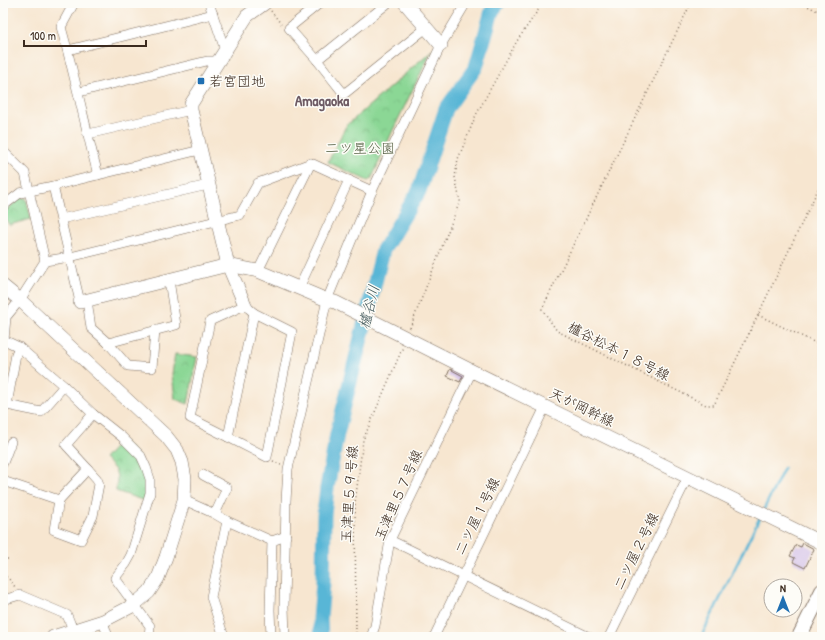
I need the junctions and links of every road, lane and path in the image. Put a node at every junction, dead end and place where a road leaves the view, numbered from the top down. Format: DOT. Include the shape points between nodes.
graph roads {
  1 [pos="74,3"];
  2 [pos="209,3"];
  3 [pos="320,3"];
  4 [pos="388,3"];
  5 [pos="405,3"];
  6 [pos="466,3"];
  7 [pos="544,3"];
  8 [pos="690,3"];
  9 [pos="801,3"];
  10 [pos="267,6"];
  11 [pos="822,13"];
  12 [pos="213,14"];
  13 [pos="289,28"];
  14 [pos="426,28"];
  15 [pos="441,45"];
  16 [pos="68,50"];
  17 [pos="225,50"];
  18 [pos="317,60"];
  19 [pos="218,61"];
  20 [pos="79,92"];
  21 [pos="191,110"];
  22 [pos="88,134"];
  23 [pos="200,150"];
  24 [pos="3,151"];
  25 [pos="311,163"];
  26 [pos="98,175"];
  27 [pos="349,180"];
  28 [pos="822,181"];
  29 [pos="208,185"];
  30 [pos="53,186"];
  31 [pos="28,190"];
  32 [pos="372,191"];
  33 [pos="3,206"];
  34 [pos="61,219"];
  35 [pos="217,220"];
  36 [pos="70,256"];
  37 [pos="46,261"];
  38 [pos="228,265"];
  39 [pos="258,271"];
  40 [pos="169,280"];
  41 [pos="3,286"];
  42 [pos="299,288"];
  43 [pos="20,300"];
  44 [pos="83,301"];
  45 [pos="331,301"];
  46 [pos="250,309"];
  47 [pos="758,315"];
  48 [pos="155,330"];
  49 [pos="404,337"];
  50 [pos="108,343"];
  51 [pos="822,346"];
  52 [pos="19,347"];
  53 [pos="472,371"];
  54 [pos="64,386"];
  55 [pos="545,407"];
  56 [pos="93,414"];
  57 [pos="228,437"];
  58 [pos="11,442"];
  59 [pos="266,457"];
  60 [pos="3,463"];
  61 [pos="88,469"];
  62 [pos="288,469"];
  63 [pos="203,475"];
  64 [pos="688,476"];
  65 [pos="3,481"];
  66 [pos="59,500"];
  67 [pos="184,500"];
  68 [pos="215,514"];
  69 [pos="227,521"];
  70 [pos="286,536"];
  71 [pos="390,540"];
  72 [pos="272,541"];
  73 [pos="822,542"];
  74 [pos="3,558"];
  75 [pos="8,559"];
  76 [pos="3,574"];
  77 [pos="464,576"];
  78 [pos="822,591"];
  79 [pos="20,595"];
  80 [pos="3,600"];
  81 [pos="134,605"];
  82 [pos="103,621"];
  83 [pos="73,630"];
  84 [pos="53,637"];
  85 [pos="108,637"];
  86 [pos="149,637"];
  87 [pos="224,637"];
  88 [pos="271,637"];
  89 [pos="285,637"];
  90 [pos="356,637"];
  91 [pos="371,637"];
  92 [pos="434,637"];
  93 [pos="589,637"];
  94 [pos="609,637"];
  95 [pos="799,637"];
  1 -- 16 [label="street" via="61,27"];
  2 -- 12 [label="street"];
  3 -- 13 [label="street"];
  4 -- 18 [label="street"];
  5 -- 14 [label="street"];
  6 -- 15 [label="street"];
  7 -- 49 [label="path, 玉津里５９号線" via="517,41 476,114 458,159 455,177 460,201"];
  8 -- 47 [label="path, 櫨谷松本１８号線" via="542,309 557,331 706,405 714,405"];
  9 -- 11 [label="path"];
  10 -- 13 [label="path" via="282,25"];
  10 -- 17 [label="street" via="247,16"];
  12 -- 16 [label="street"];
  12 -- 17 [label="street"];
  13 -- 18 [label="street"];
  14 -- 15 [label="street"];
  14 -- 18 [label="street" via="344,94"];
  15 -- 32 [label="street"];
  16 -- 20 [label="street"];
  17 -- 19 [label="street"];
  19 -- 20 [label="street" via="207,61"];
  19 -- 21 [label="street" via="191,104"];
  20 -- 22 [label="street"];
  21 -- 22 [label="street"];
  21 -- 23 [label="street"];
  22 -- 26 [label="street"];
  23 -- 26 [label="street"];
  23 -- 29 [label="street"];
  24 -- 31 [label="street" via="25,173"];
  25 -- 27 [label="street"];
  25 -- 35 [label="street" via="258,183 240,215"];
  25 -- 39 [label="street"];
  26 -- 30 [label="street"];
  27 -- 32 [label="street"];
  27 -- 42 [label="street"];
  28 -- 47 [label="path, 櫨谷松本１８号線"];
  29 -- 34 [label="street"];
  29 -- 35 [label="street"];
  30 -- 31 [label="street"];
  30 -- 34 [label="street"];
  31 -- 33 [label="street" via="20,192"];
  31 -- 37 [label="street"];
  32 -- 45 [label="street"];
  34 -- 36 [label="street"];
  35 -- 36 [label="street"];
  35 -- 38 [label="street"];
  36 -- 37 [label="street"];
  36 -- 44 [label="street"];
  37 -- 43 [label="street"];
  38 -- 39 [label="street, 天が岡幹線"];
  38 -- 40 [label="street"];
  38 -- 46 [label="street"];
  39 -- 42 [label="street, 天が岡幹線"];
  40 -- 44 [label="street"];
  40 -- 48 [label="street" via="176,325"];
  41 -- 43 [label="street"];
  42 -- 45 [label="street, 天が岡幹線"];
  43 -- 52 [label="street" via="6,317 4,340"];
  43 -- 67 [label="street" via="166,436 177,450 182,462 185,479"];
  44 -- 50 [label="street" via="92,328"];
  45 -- 49 [label="street, 天が岡幹線"];
  45 -- 62 [label="street"];
  46 -- 57 [label="street"];
  46 -- 57 [label="street" via="210,321 190,418"];
  46 -- 59 [label="street" via="292,332"];
  47 -- 51 [label="path"];
  48 -- 50 [label="street"];
  48 -- 50 [label="street" via="152,368 128,366"];
  49 -- 53 [label="street, 天が岡幹線"];
  49 -- 90 [label="path, 玉津里５９号線" via="362,440 356,503"];
  52 -- 54 [label="street"];
  52 -- 54 [label="street" via="7,405 41,412"];
  53 -- 55 [label="street, 天が岡幹線"];
  53 -- 71 [label="street, 玉津里５７号線"];
  54 -- 56 [label="street"];
  55 -- 64 [label="street, 天が岡幹線"];
  55 -- 77 [label="street, 二ツ屋１号線"];
  56 -- 61 [label="street" via="66,445"];
  56 -- 81 [label="street" via="141,456 150,479 150,493 131,555 114,578"];
  57 -- 59 [label="street"];
  58 -- 60 [label="street"];
  59 -- 62 [label="path"];
  61 -- 66 [label="street"];
  61 -- 66 [label="street" via="99,484 93,516 81,540 54,530"];
  62 -- 70 [label="street"];
  63 -- 68 [label="street" via="227,488"];
  64 -- 73 [label="street, 天が岡幹線"];
  64 -- 94 [label="street, 二ツ屋２号線"];
  65 -- 66 [label="street"];
  67 -- 68 [label="street"];
  67 -- 81 [label="street" via="158,578 149,592"];
  68 -- 69 [label="street"];
  69 -- 72 [label="street"];
  69 -- 87 [label="street" via="211,597"];
  70 -- 72 [label="street"];
  70 -- 89 [label="street"];
  71 -- 77 [label="street"];
  71 -- 91 [label="street, 玉津里５７号線"];
  72 -- 88 [label="street"];
  74 -- 75 [label="path"];
  76 -- 79 [label="path"];
  77 -- 92 [label="street, 二ツ屋１号線"];
  77 -- 93 [label="street"];
  78 -- 95 [label="main road"];
  79 -- 80 [label="street"];
  79 -- 83 [label="street" via="67,615"];
  81 -- 82 [label="street"];
  81 -- 86 [label="street" via="150,626"];
  82 -- 83 [label="street"];
  82 -- 85 [label="street"];
  83 -- 84 [label="street"];
}
